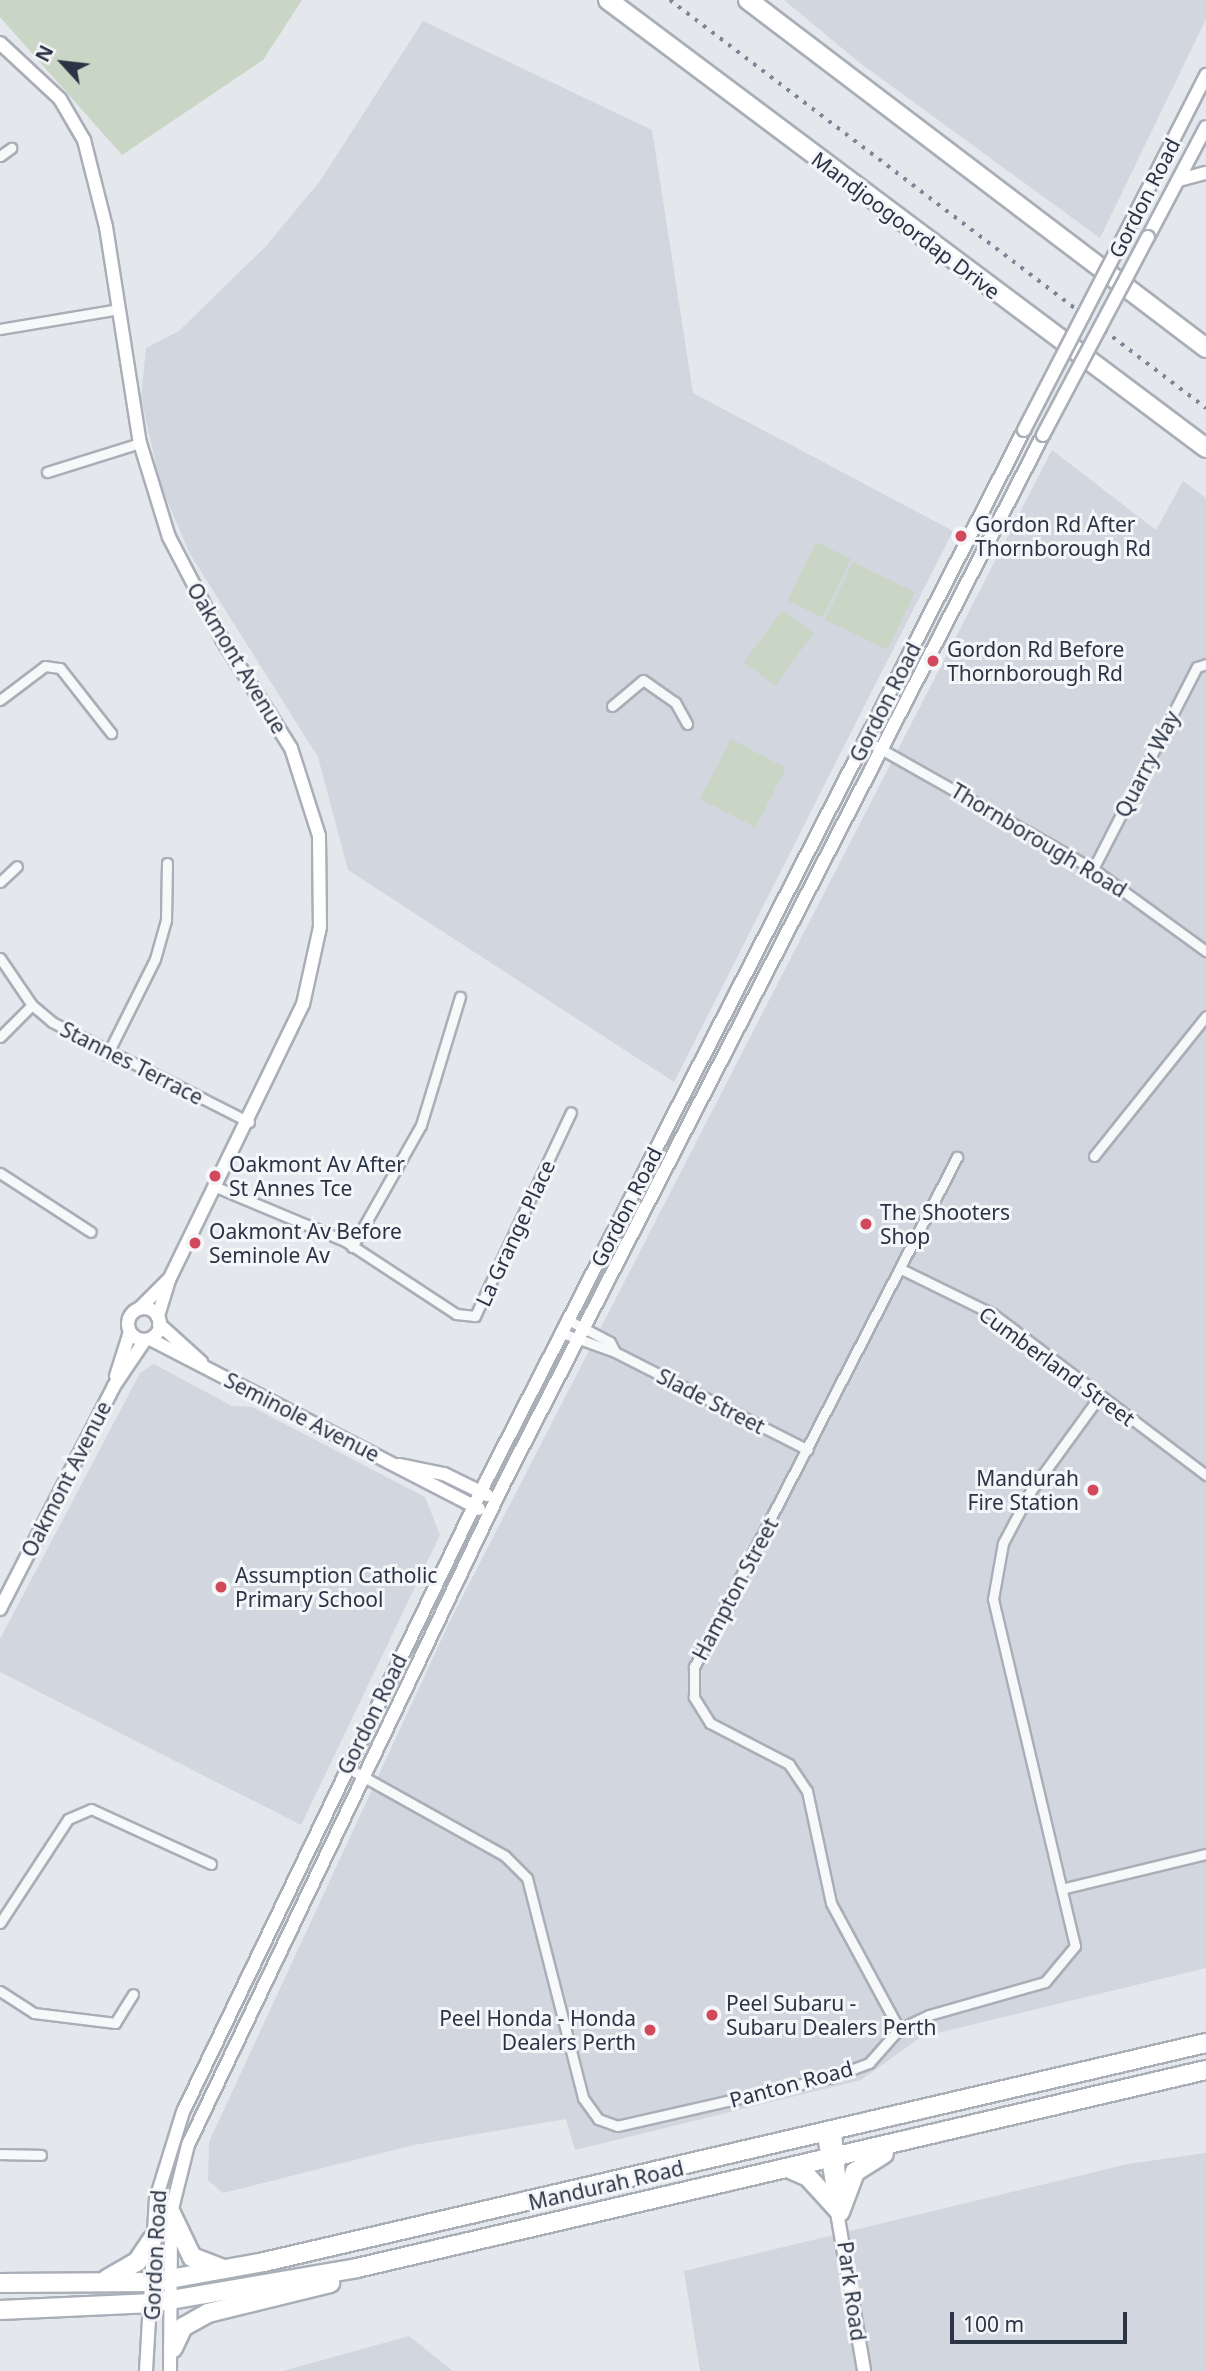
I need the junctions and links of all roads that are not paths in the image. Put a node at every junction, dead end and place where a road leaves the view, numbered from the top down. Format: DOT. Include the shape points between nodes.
graph roads {
  1 [pos="608,0"];
  2 [pos="748,0"];
  3 [pos="0,43"];
  4 [pos="1206,75"];
  5 [pos="1205,132"];
  6 [pos="11,148"];
  7 [pos="1200,153"];
  8 [pos="0,156"];
  9 [pos="1206,173"];
  10 [pos="1179,180"];
  11 [pos="119,309"];
  12 [pos="0,329"];
  13 [pos="1206,348"];
  14 [pos="141,443"];
  15 [pos="1206,448"];
  16 [pos="47,472"];
  17 [pos="1206,664"];
  18 [pos="0,700"];
  19 [pos="612,706"];
  20 [pos="687,724"];
  21 [pos="111,733"];
  22 [pos="865,740"];
  23 [pos="880,748"];
  24 [pos="167,863"];
  25 [pos="17,866"];
  26 [pos="1093,869"];
  27 [pos="0,882"];
  28 [pos="1206,951"];
  29 [pos="0,958"];
  30 [pos="460,997"];
  31 [pos="32,1005"];
  32 [pos="1206,1016"];
  33 [pos="0,1037"];
  34 [pos="107,1055"];
  35 [pos="571,1112"];
  36 [pos="248,1122"];
  37 [pos="1094,1156"];
  38 [pos="957,1157"];
  39 [pos="0,1173"];
  40 [pos="216,1187"];
  41 [pos="91,1232"];
  42 [pos="352,1247"];
  43 [pos="901,1269"];
  44 [pos="169,1280"];
  45 [pos="139,1310"];
  46 [pos="568,1320"];
  47 [pos="159,1321"];
  48 [pos="584,1327"];
  49 [pos="130,1332"];
  50 [pos="562,1333"];
  51 [pos="147,1340"];
  52 [pos="577,1341"];
  53 [pos="615,1352"];
  54 [pos="208,1370"];
  55 [pos="114,1386"];
  56 [pos="1099,1397"];
  57 [pos="808,1450"];
  58 [pos="396,1465"];
  59 [pos="1206,1475"];
  60 [pos="481,1492"];
  61 [pos="496,1500"];
  62 [pos="474,1507"];
  63 [pos="488,1514"];
  64 [pos="0,1609"];
  65 [pos="346,1767"];
  66 [pos="363,1775"];
  67 [pos="1206,1854"];
  68 [pos="211,1864"];
  69 [pos="1065,1888"];
  70 [pos="0,1923"];
  71 [pos="244,1983"];
  72 [pos="0,1991"];
  73 [pos="260,1991"];
  74 [pos="133,1994"];
  75 [pos="899,2029"];
  76 [pos="1206,2042"];
  77 [pos="209,2056"];
  78 [pos="226,2063"];
  79 [pos="1206,2070"];
  80 [pos="830,2135"];
  81 [pos="919,2139"];
  82 [pos="0,2154"];
  83 [pos="41,2155"];
  84 [pos="835,2158"];
  85 [pos="790,2169"];
  86 [pos="840,2212"];
  87 [pos="171,2213"];
  88 [pos="152,2240"];
  89 [pos="357,2268"];
  90 [pos="225,2269"];
  91 [pos="172,2280"];
  92 [pos="153,2281"];
  93 [pos="0,2283"];
  94 [pos="90,2285"];
  95 [pos="172,2300"];
  96 [pos="153,2303"];
  97 [pos="0,2310"];
  98 [pos="173,2348"];
  99 [pos="146,2371"];
  100 [pos="170,2371"];
  101 [pos="864,2371"];
  1 -- 15 [label="highway, Mandjoogoordap Drive"];
  2 -- 13 [label="highway"];
  3 -- 11 [label="main road, Oakmont Avenue" via="60,99 81,132 96,179"];
  4 -- 22 [label="main road, Gordon Road, bridge"];
  5 -- 7 [label="main road, Gordon Road"];
  6 -- 8 [label="street"];
  7 -- 10 [label="main road, Gordon Road"];
  9 -- 10 [label="main road"];
  10 -- 23 [label="main road, Gordon Road, bridge"];
  11 -- 12 [label="street"];
  11 -- 14 [label="main road, Oakmont Avenue"];
  14 -- 16 [label="street"];
  14 -- 36 [label="main road, Oakmont Avenue" via="169,537 210,618 291,748 319,836 321,907 310,979 290,1038"];
  17 -- 26 [label="street, Quarry Way" via="1197,667"];
  18 -- 21 [label="street" via="45,666 60,668"];
  19 -- 20 [label="street" via="643,680 674,702"];
  22 -- 23 [label="street, Thornborough Road"];
  22 -- 46 [label="main road, Gordon Road"];
  23 -- 26 [label="street, Thornborough Road"];
  23 -- 48 [label="main road, Gordon Road"];
  24 -- 34 [label="street" via="166,920 155,959"];
  25 -- 27 [label="street"];
  26 -- 28 [label="street, Thornborough Road"];
  29 -- 31 [label="street, Stannes Terrace"];
  30 -- 42 [label="street" via="421,1125"];
  31 -- 33 [label="street"];
  31 -- 34 [label="street, Stannes Terrace"];
  32 -- 37 [label="street"];
  34 -- 36 [label="street, Stannes Terrace"];
  35 -- 42 [label="street, La Grange Place" via="475,1316 456,1314"];
  36 -- 40 [label="main road, Oakmont Avenue"];
  38 -- 43 [label="street, Hampton Street"];
  39 -- 41 [label="street"];
  40 -- 42 [label="street, La Grange Place"];
  40 -- 44 [label="main road, Oakmont Avenue"];
  43 -- 56 [label="street, Cumberland Street" via="993,1314"];
  43 -- 57 [label="street, Hampton Street"];
  44 -- 45 [label="main road, Oakmont Avenue"];
  44 -- 47 [label="main road, Oakmont Avenue"];
  45 -- 47 [label="main road"];
  45 -- 49 [label="main road, Oakmont Avenue" via="128,1321"];
  46 -- 48 [label="street, Slade Street"];
  46 -- 50 [label="main road, Gordon Road"];
  47 -- 51 [label="main road, Oakmont Avenue"];
  47 -- 54 [label="main road, Seminole Avenue"];
  48 -- 52 [label="main road, Gordon Road"];
  48 -- 53 [label="street, Slade Street" via="610,1342"];
  49 -- 51 [label="main road, Seminole Avenue"];
  49 -- 55 [label="main road, Oakmont Avenue"];
  50 -- 52 [label="street, Slade Street"];
  50 -- 60 [label="main road, Gordon Road"];
  51 -- 54 [label="main road, Seminole Avenue"];
  51 -- 55 [label="main road, Oakmont Avenue"];
  52 -- 53 [label="street, Slade Street"];
  52 -- 61 [label="main road, Gordon Road"];
  53 -- 57 [label="street, Slade Street"];
  54 -- 58 [label="main road, Seminole Avenue"];
  55 -- 64 [label="main road, Oakmont Avenue"];
  56 -- 59 [label="street, Cumberland Street"];
  56 -- 69 [label="street" via="1030,1492 1003,1543 993,1598"];
  57 -- 75 [label="street, Hampton Street" via="694,1667 694,1698 710,1723 789,1764 807,1791 831,1903"];
  58 -- 60 [label="main road, Seminole Avenue" via="444,1474"];
  58 -- 62 [label="main road, Seminole Avenue"];
  60 -- 61 [label="main road, Seminole Avenue"];
  60 -- 62 [label="main road, Gordon Road"];
  61 -- 63 [label="main road, Gordon Road"];
  62 -- 63 [label="main road, Seminole Avenue"];
  62 -- 65 [label="main road, Gordon Road"];
  63 -- 66 [label="main road, Gordon Road"];
  65 -- 66 [label="street, Panton Road"];
  65 -- 71 [label="main road, Gordon Road"];
  66 -- 73 [label="main road, Gordon Road"];
  66 -- 75 [label="street, Panton Road" via="505,1856 527,1878 583,2098 598,2119 617,2126 829,2078 869,2063"];
  67 -- 69 [label="street"];
  68 -- 70 [label="street" via="91,1809 68,1819"];
  69 -- 75 [label="street" via="1075,1946 1061,1970 1003,1998"];
  71 -- 73 [label="main road"];
  71 -- 77 [label="main road, Gordon Road"];
  72 -- 74 [label="street" via="34,2013 115,2023"];
  73 -- 78 [label="main road, Gordon Road"];
  76 -- 80 [label="highway, Mandurah Road"];
  77 -- 78 [label="main road"];
  77 -- 88 [label="main road, Gordon Road" via="161,2171"];
  78 -- 87 [label="main road, Gordon Road" via="188,2145"];
  79 -- 81 [label="highway, Mandurah Road"];
  80 -- 84 [label="main road, Park Road"];
  80 -- 90 [label="highway, Mandurah Road"];
  81 -- 84 [label="highway, Mandurah Road"];
  81 -- 86 [label="highway" via="855,2172"];
  82 -- 83 [label="street"];
  84 -- 85 [label="highway, Mandurah Road"];
  84 -- 86 [label="main road, Park Road"];
  85 -- 86 [label="highway" via="808,2177"];
  85 -- 89 [label="highway, Mandurah Road"];
  86 -- 101 [label="main road, Park Road"];
  87 -- 90 [label="highway" via="192,2257"];
  87 -- 91 [label="main road, Gordon Road"];
  88 -- 92 [label="main road, Gordon Road"];
  88 -- 94 [label="highway" via="124,2273"];
  89 -- 95 [label="highway, Mandurah Road"];
  89 -- 98 [label="highway" via="324,2286 208,2313 183,2327"];
  90 -- 91 [label="highway, Mandurah Road"];
  91 -- 92 [label="highway, Mandurah Road"];
  91 -- 95 [label="main road, Gordon Road"];
  92 -- 94 [label="highway, Mandurah Road"];
  92 -- 96 [label="main road, Gordon Road"];
  93 -- 94 [label="highway, Mandurah Road"];
  95 -- 96 [label="highway, Mandurah Road"];
  95 -- 98 [label="main road, Gordon Road"];
  96 -- 97 [label="highway, Mandurah Road"];
  96 -- 99 [label="main road, Gordon Road"];
  98 -- 100 [label="main road, Gordon Road"];
}
